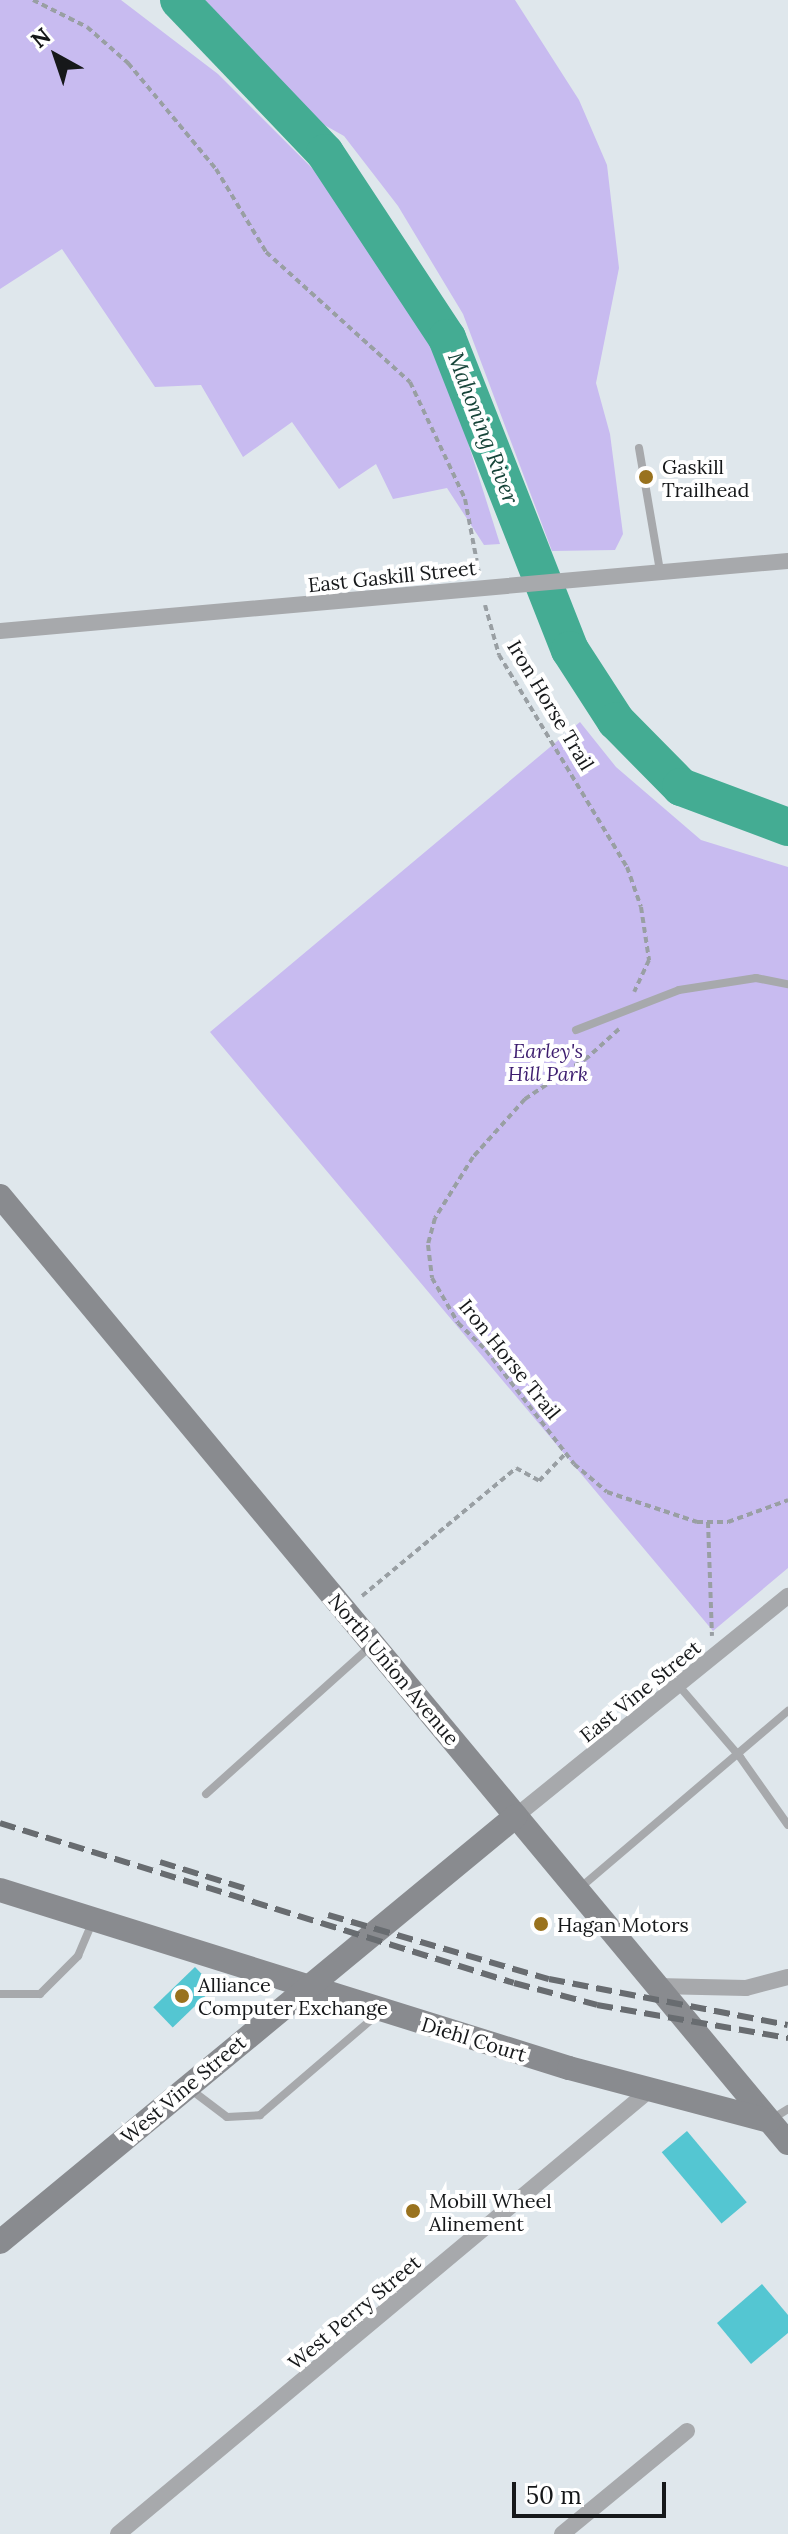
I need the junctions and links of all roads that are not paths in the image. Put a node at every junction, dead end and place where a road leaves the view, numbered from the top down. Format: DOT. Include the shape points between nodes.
graph roads {
  1 [pos="639,448"];
  2 [pos="788,561"];
  3 [pos="660,571"];
  4 [pos="0,631"];
  5 [pos="788,984"];
  6 [pos="576,1030"];
  7 [pos="0,1196"];
  8 [pos="788,1596"];
  9 [pos="373,1644"];
  10 [pos="679,1686"];
  11 [pos="788,1711"];
  12 [pos="738,1754"];
  13 [pos="206,1794"];
  14 [pos="516,1816"];
  15 [pos="788,1825"];
  16 [pos="0,1890"];
  17 [pos="578,1890"];
  18 [pos="94,1918"];
  19 [pos="788,1977"];
  20 [pos="657,1986"];
  21 [pos="305,1988"];
  22 [pos="0,1994"];
  23 [pos="381,2011"];
  24 [pos="188,2086"];
  25 [pos="651,2089"];
  26 [pos="778,2115"];
  27 [pos="788,2143"];
  28 [pos="0,2242"];
  29 [pos="687,2431"];
  30 [pos="118,2534"];
  31 [pos="562,2534"];
  1 -- 3 [label="lane"];
  2 -- 3 [label="street, East Gaskill Street"];
  3 -- 4 [label="street, East Gaskill Street"];
  5 -- 6 [label="lane" via="756,978 679,990"];
  7 -- 9 [label="main road, North Union Avenue"];
  8 -- 10 [label="street, East Vine Street"];
  9 -- 13 [label="lane"];
  9 -- 14 [label="main road, North Union Avenue"];
  10 -- 12 [label="lane"];
  10 -- 14 [label="street, East Vine Street"];
  11 -- 12 [label="lane"];
  12 -- 15 [label="lane"];
  12 -- 17 [label="lane"];
  14 -- 17 [label="main road, North Union Avenue"];
  14 -- 21 [label="main road, West Vine Street"];
  16 -- 18 [label="main road, Diehl Court"];
  17 -- 20 [label="main road, North Union Avenue"];
  18 -- 21 [label="main road, Diehl Court"];
  18 -- 22 [label="lane" via="78,1956 40,1994"];
  19 -- 20 [label="street" via="746,1988"];
  20 -- 26 [label="main road, North Union Avenue"];
  21 -- 23 [label="main road, Diehl Court"];
  21 -- 24 [label="main road, West Vine Street"];
  23 -- 24 [label="lane" via="260,2115 227,2117"];
  23 -- 25 [label="main road, Diehl Court"];
  24 -- 28 [label="main road, West Vine Street"];
  25 -- 26 [label="main road, Diehl Court"];
  25 -- 30 [label="street, West Perry Street"];
  26 -- 27 [label="main road, North Union Avenue"];
  29 -- 31 [label="street"];
}
